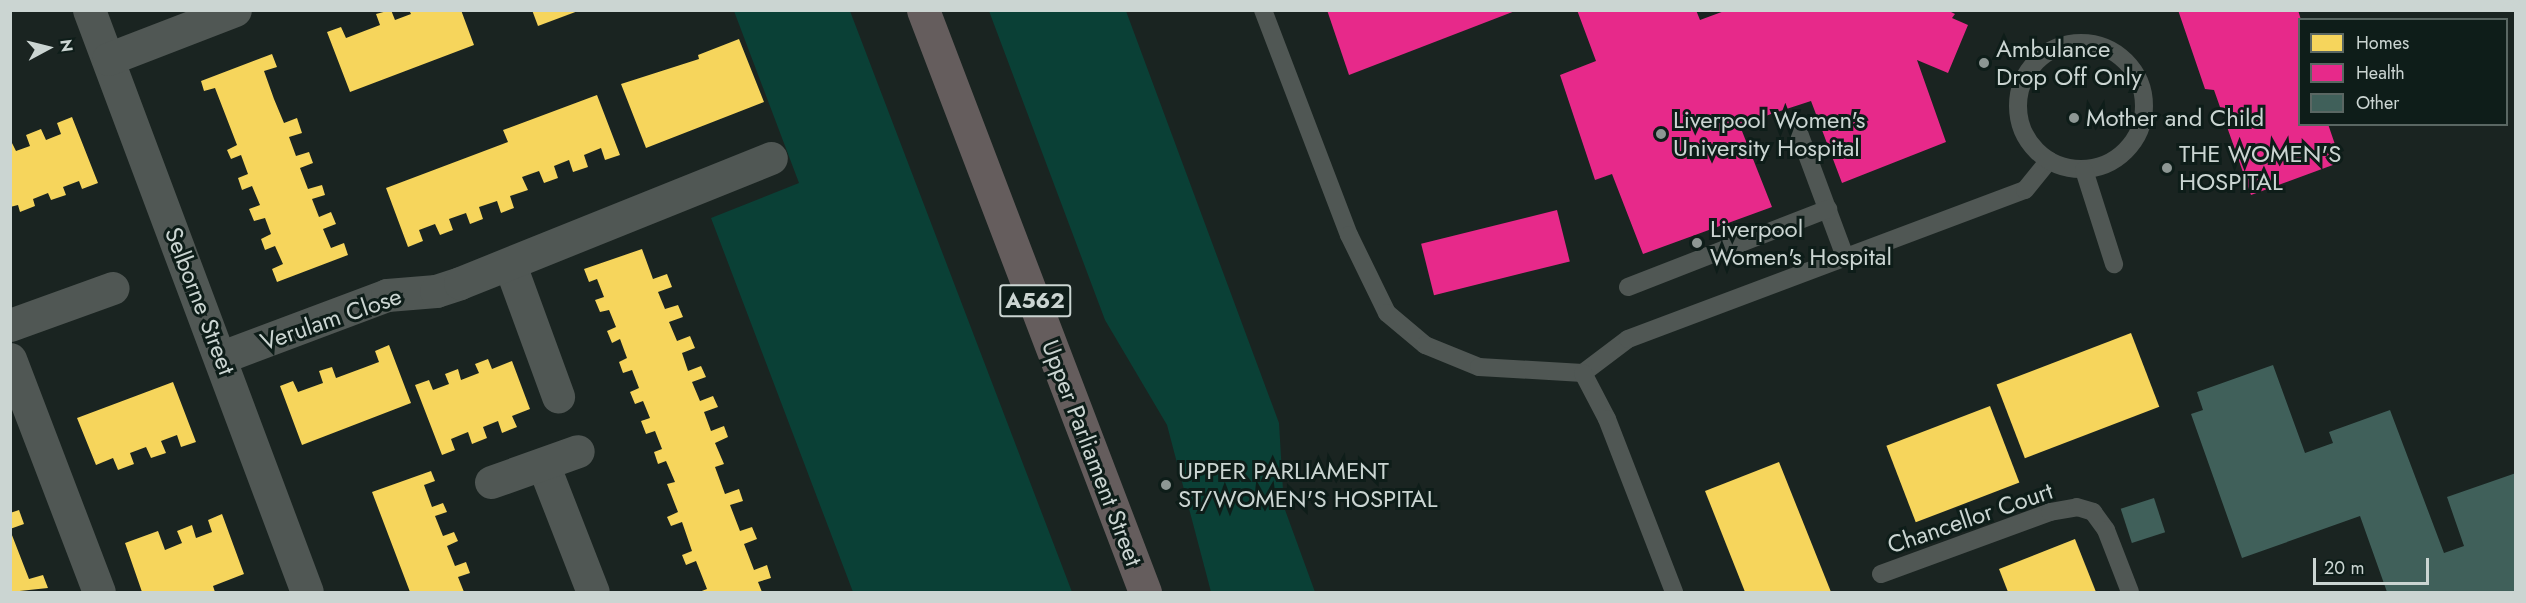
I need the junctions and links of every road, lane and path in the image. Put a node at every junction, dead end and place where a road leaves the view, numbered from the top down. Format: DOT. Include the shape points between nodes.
graph roads {
  1 [pos="89,10"];
  2 [pos="235,10"];
  3 [pos="923,10"];
  4 [pos="1263,10"];
  5 [pos="108,59"];
  6 [pos="1799,133"];
  7 [pos="771,158"];
  8 [pos="2049,160"];
  9 [pos="2084,170"];
  10 [pos="1827,209"];
  11 [pos="1845,257"];
  12 [pos="2114,264"];
  13 [pos="510,265"];
  14 [pos="1628,287"];
  15 [pos="113,288"];
  16 [pos="10,325"];
  17 [pos="222,357"];
  18 [pos="10,359"];
  19 [pos="1583,373"];
  20 [pos="558,396"];
  21 [pos="578,451"];
  22 [pos="543,464"];
  23 [pos="491,482"];
  24 [pos="1881,574"];
  25 [pos="99,592"];
  26 [pos="307,592"];
  27 [pos="593,592"];
  28 [pos="1145,592"];
  29 [pos="1674,592"];
  30 [pos="2130,592"];
  1 -- 5 [label="street, Selborne Street"];
  2 -- 5 [label="street"];
  3 -- 28 [label="highway, Upper Parliament Street / A562"];
  4 -- 19 [label="lane" via="1349,235 1387,312 1425,345 1468,364"];
  5 -- 17 [label="street, Selborne Street"];
  6 -- 10 [label="lane"];
  7 -- 13 [label="street, Verulam Close"];
  8 -- 9 [label="lane"];
  8 -- 9 [label="lane" via="2033,147 2022,128 2018,108 2020,86 2045,53 2064,44 2086,42 2124,59 2137,76 2144,96 2143,118 2136,138 2122,154"];
  8 -- 11 [label="lane" via="2025,190"];
  9 -- 12 [label="lane"];
  10 -- 11 [label="lane"];
  10 -- 14 [label="lane"];
  11 -- 19 [label="lane" via="1628,339"];
  13 -- 17 [label="street, Verulam Close" via="436,291 387,295"];
  13 -- 20 [label="street"];
  15 -- 16 [label="street"];
  17 -- 26 [label="street, Selborne Street"];
  18 -- 25 [label="street"];
  19 -- 29 [label="lane" via="1606,420"];
  21 -- 22 [label="street"];
  22 -- 23 [label="street"];
  22 -- 27 [label="street"];
  24 -- 30 [label="lane, Chancellor Court" via="2050,512 2077,507 2093,512 2106,530"];
}
